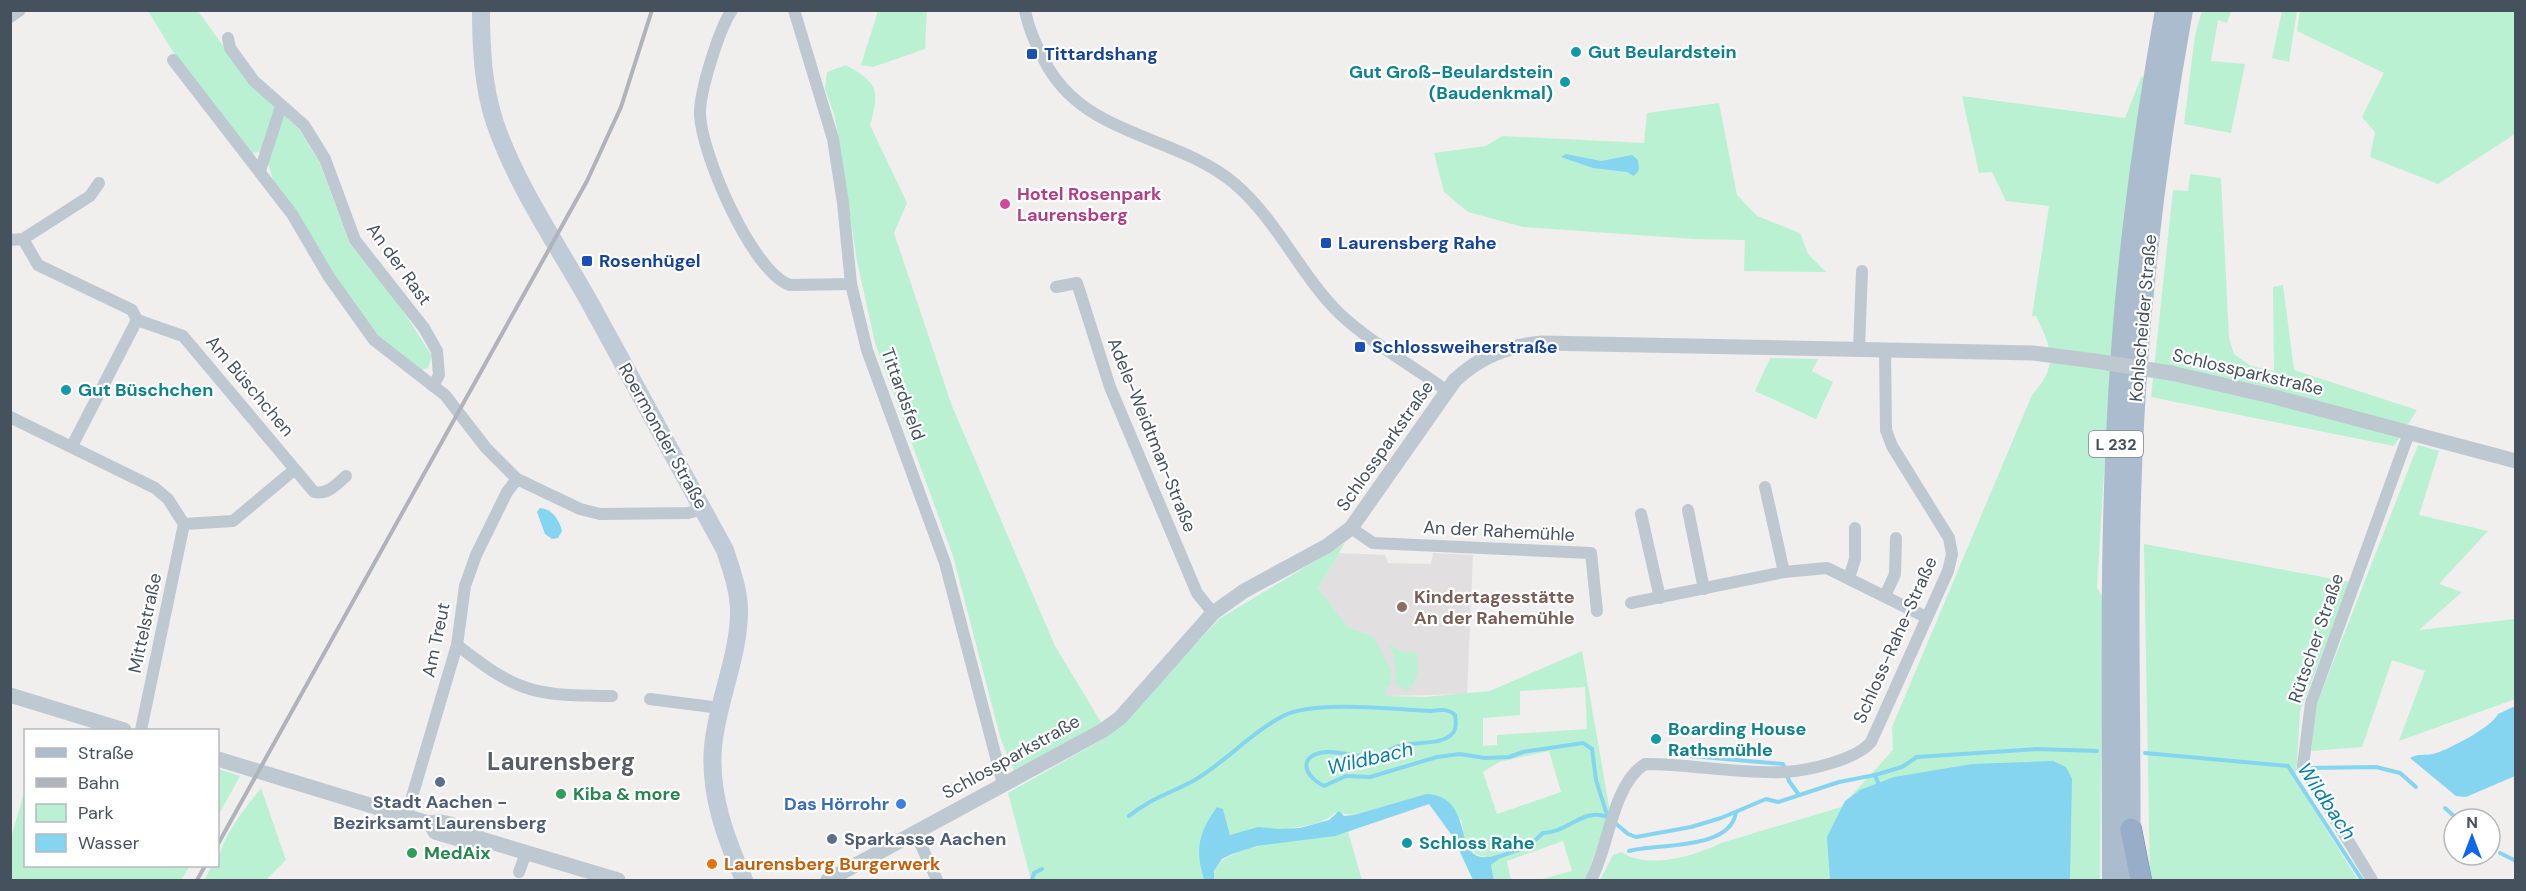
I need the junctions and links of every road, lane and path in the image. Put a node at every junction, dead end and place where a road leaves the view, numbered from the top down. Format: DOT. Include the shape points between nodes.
graph roads {
  1 [pos="20,10"];
  2 [pos="481,10"];
  3 [pos="732,10"];
  4 [pos="794,10"];
  5 [pos="1025,10"];
  6 [pos="2165,10"];
  7 [pos="2183,10"];
  8 [pos="10,17"];
  9 [pos="228,38"];
  10 [pos="173,60"];
  11 [pos="281,106"];
  12 [pos="260,171"];
  13 [pos="99,183"];
  14 [pos="17,240"];
  15 [pos="1862,271"];
  16 [pos="851,284"];
  17 [pos="1056,286"];
  18 [pos="137,320"];
  19 [pos="1858,349"];
  20 [pos="1885,350"];
  21 [pos="433,386"];
  22 [pos="1447,391"];
  23 [pos="10,417"];
  24 [pos="2409,433"];
  25 [pos="72,446"];
  26 [pos="2516,461"];
  27 [pos="294,470"];
  28 [pos="346,476"];
  29 [pos="517,479"];
  30 [pos="1765,487"];
  31 [pos="703,509"];
  32 [pos="1688,510"];
  33 [pos="1641,514"];
  34 [pos="184,524"];
  35 [pos="1351,528"];
  36 [pos="1855,528"];
  37 [pos="1896,538"];
  38 [pos="1784,572"];
  39 [pos="1849,578"];
  40 [pos="1704,589"];
  41 [pos="1885,596"];
  42 [pos="1660,598"];
  43 [pos="1631,603"];
  44 [pos="1597,611"];
  45 [pos="1214,613"];
  46 [pos="1926,617"];
  47 [pos="457,645"];
  48 [pos="10,695"];
  49 [pos="612,696"];
  50 [pos="650,699"];
  51 [pos="720,708"];
  52 [pos="121,729"];
  53 [pos="141,729"];
  54 [pos="219,759"];
  55 [pos="1003,784"];
  56 [pos="406,817"];
  57 [pos="2131,829"];
  58 [pos="915,832"];
  59 [pos="526,853"];
  60 [pos="519,872"];
  61 [pos="612,880"];
  62 [pos="744,880"];
  63 [pos="828,880"];
  64 [pos="937,880"];
  65 [pos="1591,880"];
  66 [pos="2112,880"];
  67 [pos="2130,880"];
  68 [pos="2141,880"];
  69 [pos="2372,880"];
  1 -- 8 [label="street"];
  2 -- 31 [label="main road, Roermonder Straße" via="485,78 504,146 536,211"];
  3 -- 16 [label="street" via="702,92 702,129 729,204 773,276 790,285"];
  4 -- 16 [label="street, Tittardsfeld" via="833,139"];
  5 -- 22 [label="street" via="1036,46 1059,84 1073,98 1111,125 1204,165 1234,184 1272,224 1340,313 1366,336"];
  6 -- 66 [label="main road, Kohlscheider Straße / L 232" via="2138,178 2121,351 2112,541"];
  7 -- 57 [label="main road, Kohlscheider Straße / L 232" via="2156,180 2138,356 2130,544"];
  9 -- 11 [label="street, An der Rast" via="230,48 254,81"];
  10 -- 12 [label="street"];
  11 -- 12 [label="street"];
  11 -- 21 [label="street, An der Rast" via="304,125 326,159 355,240 424,328 437,351 439,375"];
  12 -- 21 [label="street" via="374,339"];
  13 -- 14 [label="street" via="90,196"];
  14 -- 18 [label="street" via="38,265 132,310"];
  15 -- 19 [label="street"];
  16 -- 55 [label="street, Tittardsfeld" via="869,356 945,563"];
  17 -- 45 [label="street, Adele-Weidtman-Straße" via="1077,283 1125,424 1197,593"];
  18 -- 25 [label="street"];
  18 -- 27 [label="street, Am Büschchen" via="183,336"];
  19 -- 20 [label="street, Schlossparkstraße"];
  19 -- 22 [label="street, Schlossparkstraße" via="1530,344 1491,354 1464,372"];
  20 -- 24 [label="street, Schlossparkstraße, bridge" via="2033,353 2171,372"];
  20 -- 46 [label="street, Schloss-Rahe-Straße" via="1885,419 1889,439 1946,531 1952,554"];
  21 -- 29 [label="street"];
  22 -- 35 [label="street, Schlossparkstraße"];
  23 -- 25 [label="street"];
  24 -- 26 [label="street, Schlossparkstraße"];
  24 -- 69 [label="street, Rütscher Straße" via="2311,703 2304,770"];
  25 -- 34 [label="street" via="155,488 172,504"];
  27 -- 28 [label="street, Am Büschchen" via="314,492 321,494"];
  27 -- 34 [label="street" via="233,521"];
  29 -- 31 [label="street" via="580,509 600,514 688,513"];
  29 -- 47 [label="street, Am Treut" via="472,565 465,586"];
  30 -- 38 [label="street"];
  31 -- 51 [label="main road, Roermonder Straße" via="725,550 737,586 739,609"];
  32 -- 40 [label="street"];
  33 -- 42 [label="street"];
  34 -- 53 [label="street, Mittelstraße"];
  35 -- 44 [label="street, An der Rahemühle" via="1373,543 1591,553"];
  35 -- 45 [label="street, Schlossparkstraße"];
  36 -- 39 [label="street" via="1855,559"];
  37 -- 41 [label="street" via="1895,574"];
  38 -- 39 [label="street" via="1827,568"];
  38 -- 40 [label="street"];
  39 -- 41 [label="street"];
  40 -- 42 [label="street"];
  41 -- 46 [label="street"];
  42 -- 43 [label="street"];
  45 -- 55 [label="street, Schlossparkstraße" via="1120,718"];
  46 -- 65 [label="street, Schloss-Rahe-Straße" via="1865,749 1850,757 1787,772 1645,764 1625,788"];
  47 -- 49 [label="street" via="490,670 525,687"];
  47 -- 56 [label="street, Am Treut"];
  48 -- 52 [label="street"];
  50 -- 51 [label="street"];
  51 -- 62 [label="main road, Roermonder Straße" via="713,747 716,795"];
  54 -- 56 [label="street"];
  55 -- 58 [label="street, Schlossparkstraße"];
  56 -- 59 [label="street" via="431,824 435,832 450,837 465,841 481,839"];
  57 -- 67 [label="main road, Kohlscheider Straße / L 232"];
  57 -- 68 [label="highway"];
  58 -- 63 [label="street, Schlossparkstraße"];
  58 -- 64 [label="street"];
  59 -- 60 [label="street"];
  59 -- 61 [label="street"];
}
